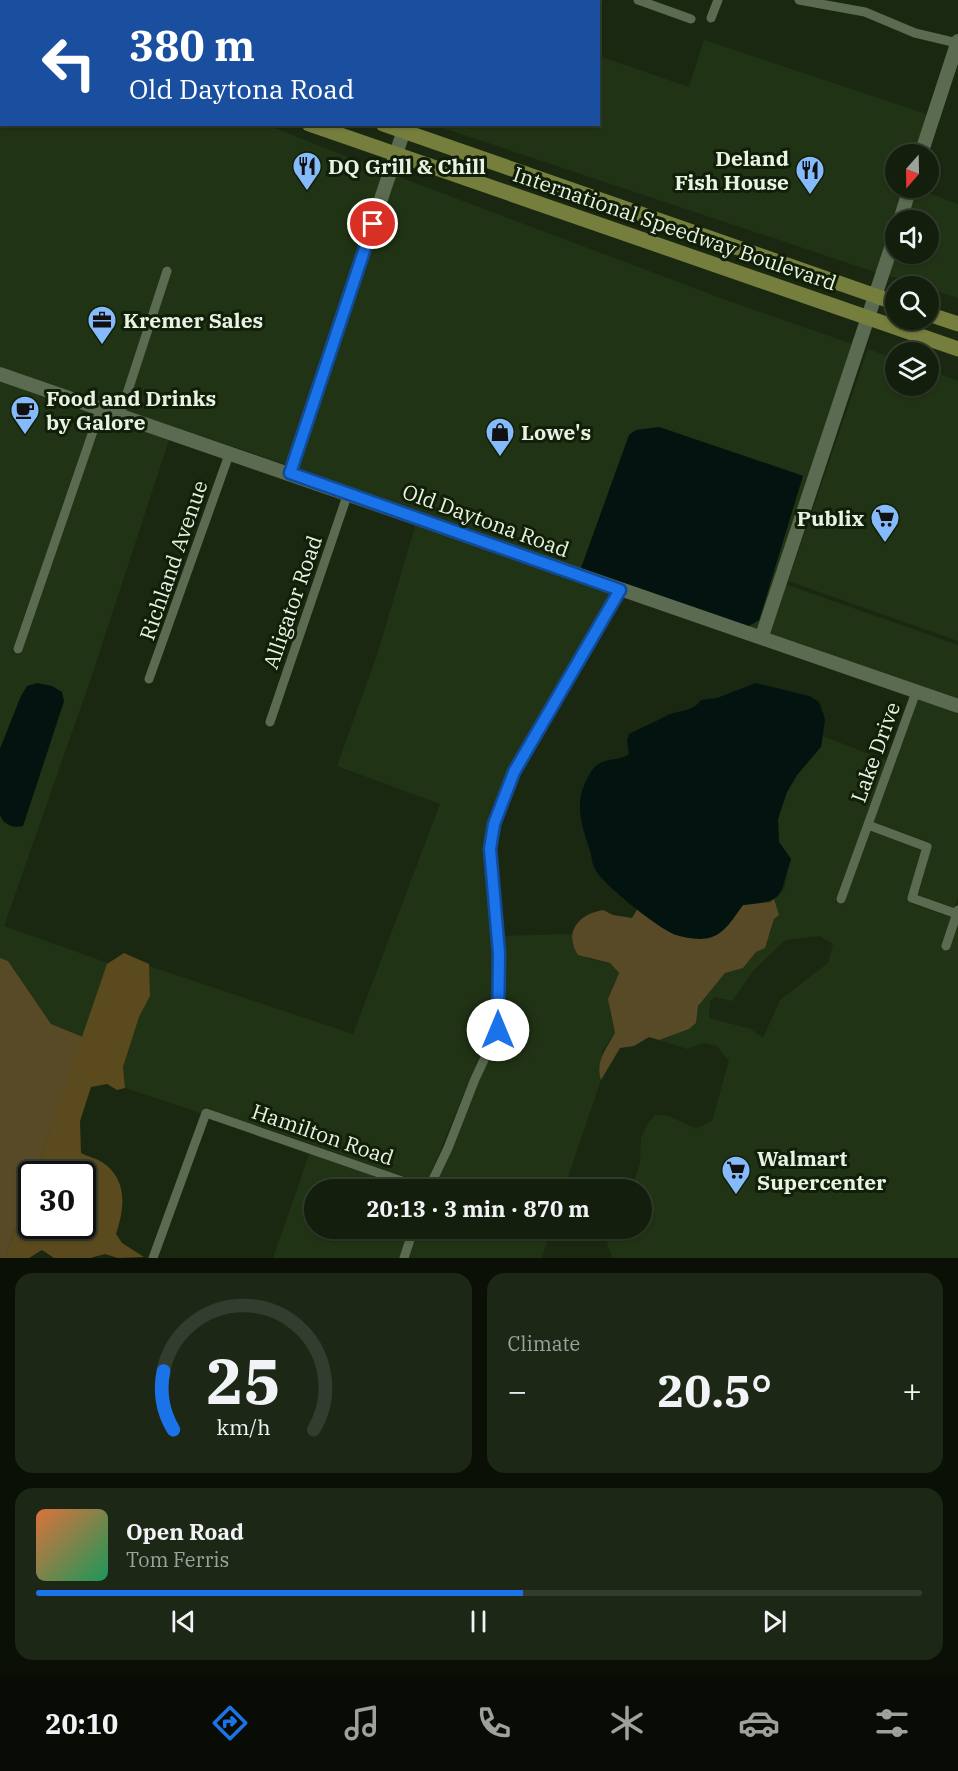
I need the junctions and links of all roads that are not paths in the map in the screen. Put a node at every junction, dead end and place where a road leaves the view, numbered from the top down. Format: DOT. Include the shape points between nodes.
graph roads {
  1 [pos="638,0"];
  2 [pos="718,0"];
  3 [pos="800,0"];
  4 [pos="711,18"];
  5 [pos="692,19"];
  6 [pos="957,49"];
  7 [pos="315,126"];
  8 [pos="405,128"];
  9 [pos="924,144"];
  10 [pos="397,155"];
  11 [pos="633,212"];
  12 [pos="602,225"];
  13 [pos="671,225"];
  14 [pos="633,236"];
  15 [pos="886,264"];
  16 [pos="167,271"];
  17 [pos="875,296"];
  18 [pos="885,299"];
  19 [pos="868,317"];
  20 [pos="939,318"];
  21 [pos="958,324"];
  22 [pos="958,349"];
  23 [pos="0,374"];
  24 [pos="101,408"];
  25 [pos="120,414"];
  26 [pos="230,452"];
  27 [pos="290,473"];
  28 [pos="348,493"];
  29 [pos="620,590"];
  30 [pos="762,636"];
  31 [pos="18,649"];
  32 [pos="149,679"];
  33 [pos="916,692"];
  34 [pos="958,706"];
  35 [pos="270,722"];
  36 [pos="868,825"];
  37 [pos="841,899"];
  38 [pos="957,912"];
  39 [pos="946,946"];
  40 [pos="396,1179"];
  41 [pos="433,1179"];
  42 [pos="410,1239"];
  43 [pos="153,1258"];
  44 [pos="404,1258"];
  1 -- 5 [label="street"];
  2 -- 4 [label="street"];
  3 -- 6 [label="street" via="865,12"];
  6 -- 9 [label="street"];
  7 -- 10 [label="main road, International Speedway Boulevard"];
  8 -- 10 [label="street"];
  8 -- 11 [label="main road, International Speedway Boulevard"];
  10 -- 12 [label="main road, International Speedway Boulevard"];
  10 -- 27 [label="street"];
  11 -- 12 [label="main road" via="625,223"];
  11 -- 13 [label="main road, International Speedway Boulevard"];
  12 -- 14 [label="main road, International Speedway Boulevard"];
  13 -- 14 [label="main road" via="652,227"];
  13 -- 17 [label="main road, International Speedway Boulevard"];
  14 -- 19 [label="main road, International Speedway Boulevard"];
  15 -- 17 [label="street"];
  16 -- 25 [label="street"];
  17 -- 18 [label="main road, International Speedway Boulevard"];
  17 -- 19 [label="street"];
  19 -- 22 [label="main road, International Speedway Boulevard"];
  19 -- 30 [label="street"];
  20 -- 21 [label="main road"];
  23 -- 24 [label="street, Old Daytona Road"];
  24 -- 25 [label="street, Old Daytona Road"];
  24 -- 31 [label="street"];
  25 -- 26 [label="street, Old Daytona Road"];
  26 -- 27 [label="street, Old Daytona Road"];
  26 -- 32 [label="street, Richland Avenue"];
  27 -- 28 [label="street, Old Daytona Road"];
  28 -- 29 [label="street, Old Daytona Road"];
  28 -- 35 [label="street, Alligator Road"];
  29 -- 30 [label="street, Old Daytona Road"];
  29 -- 41 [label="street" via="514,772 494,824 490,849 499,953 498,1030"];
  30 -- 33 [label="street, Old Daytona Road"];
  33 -- 34 [label="street, Old Daytona Road"];
  33 -- 36 [label="street, Lake Drive"];
  36 -- 37 [label="street, Lake Drive"];
  36 -- 38 [label="street, Lake Drive" via="927,847 912,898"];
  38 -- 39 [label="street"];
  40 -- 43 [label="street, Hamilton Road" via="206,1113"];
  42 -- 44 [label="street"];
}
